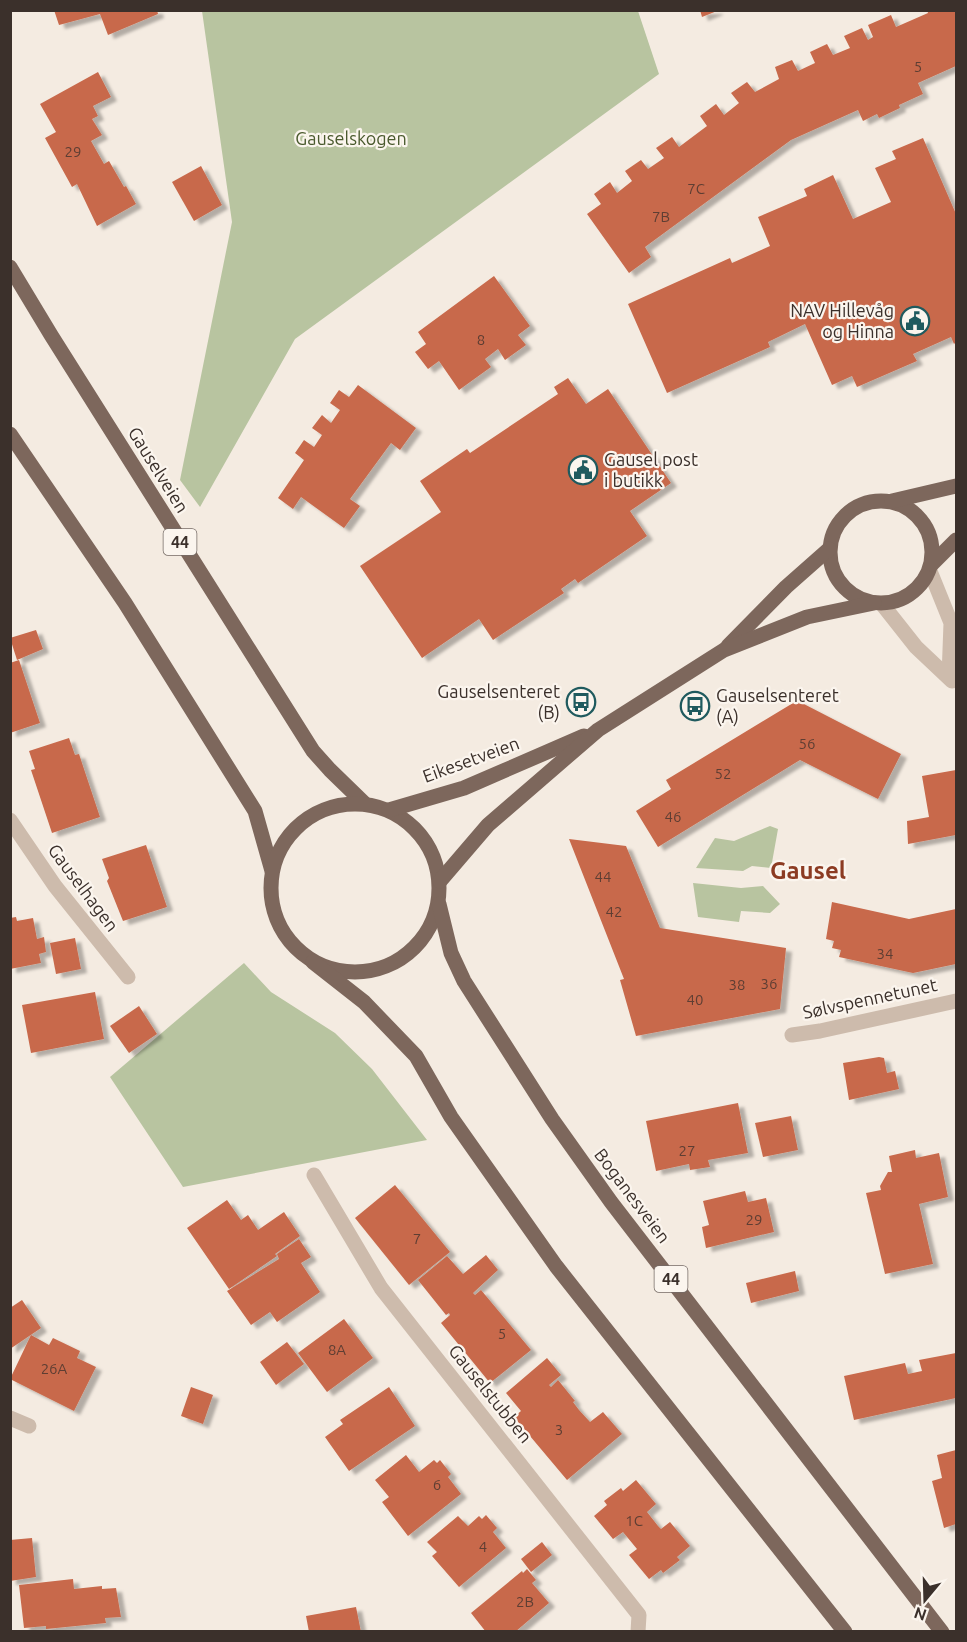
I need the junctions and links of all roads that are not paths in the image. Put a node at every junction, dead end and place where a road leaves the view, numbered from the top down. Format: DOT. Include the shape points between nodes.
graph roads {
  1 [pos="10,267"];
  2 [pos="10,434"];
  3 [pos="957,486"];
  4 [pos="892,501"];
  5 [pos="957,540"];
  6 [pos="829,549"];
  7 [pos="931,567"];
  8 [pos="878,604"];
  9 [pos="724,650"];
  10 [pos="953,681"];
  11 [pos="598,730"];
  12 [pos="365,804"];
  13 [pos="389,810"];
  14 [pos="10,820"];
  15 [pos="272,871"];
  16 [pos="440,881"];
  17 [pos="439,904"];
  18 [pos="313,962"];
  19 [pos="128,978"];
  20 [pos="957,1001"];
  21 [pos="792,1035"];
  22 [pos="314,1175"];
  23 [pos="10,1418"];
  24 [pos="29,1426"];
  25 [pos="638,1632"];
  26 [pos="845,1632"];
  27 [pos="942,1632"];
  1 -- 12 [label="main road, Gauselveien / 44" via="313,751"];
  2 -- 15 [label="main road, 44" via="126,603 255,811"];
  3 -- 4 [label="main road"];
  4 -- 6 [label="main road" via="878,500 858,506 842,518 831,536"];
  4 -- 7 [label="main road" via="911,509 925,524 932,543"];
  5 -- 7 [label="main road"];
  6 -- 8 [label="main road" via="832,568 841,585 856,597"];
  6 -- 9 [label="main road, Eikesetveien"];
  7 -- 8 [label="main road" via="911,594 902,600"];
  7 -- 10 [label="street" via="951,623"];
  8 -- 9 [label="main road, Eikesetveien" via="807,617"];
  8 -- 10 [label="street"];
  9 -- 11 [label="main road, Eikesetveien"];
  11 -- 13 [label="main road, Eikesetveien" via="464,788"];
  11 -- 16 [label="main road, Eikesetveien" via="488,825"];
  12 -- 13 [label="main road, 44"];
  12 -- 15 [label="main road, 44" via="336,805 310,817 292,831"];
  13 -- 16 [label="main road, 44" via="409,822 425,839"];
  14 -- 19 [label="street, Gauselhagen" via="55,886"];
  15 -- 18 [label="main road, 44" via="271,897 278,923 292,945"];
  16 -- 17 [label="main road, 44"];
  17 -- 18 [label="main road, 44" via="432,926 401,960 372,971 342,971"];
  17 -- 27 [label="main road, Boganesveien / 44" via="464,981 552,1119 618,1211"];
  18 -- 26 [label="main road, 44" via="364,1002 416,1056 451,1117 556,1266"];
  20 -- 21 [label="street, Sølvspennetunet"];
  22 -- 25 [label="street, Gauselstubben" via="381,1288 639,1615"];
  23 -- 24 [label="street"];
}
